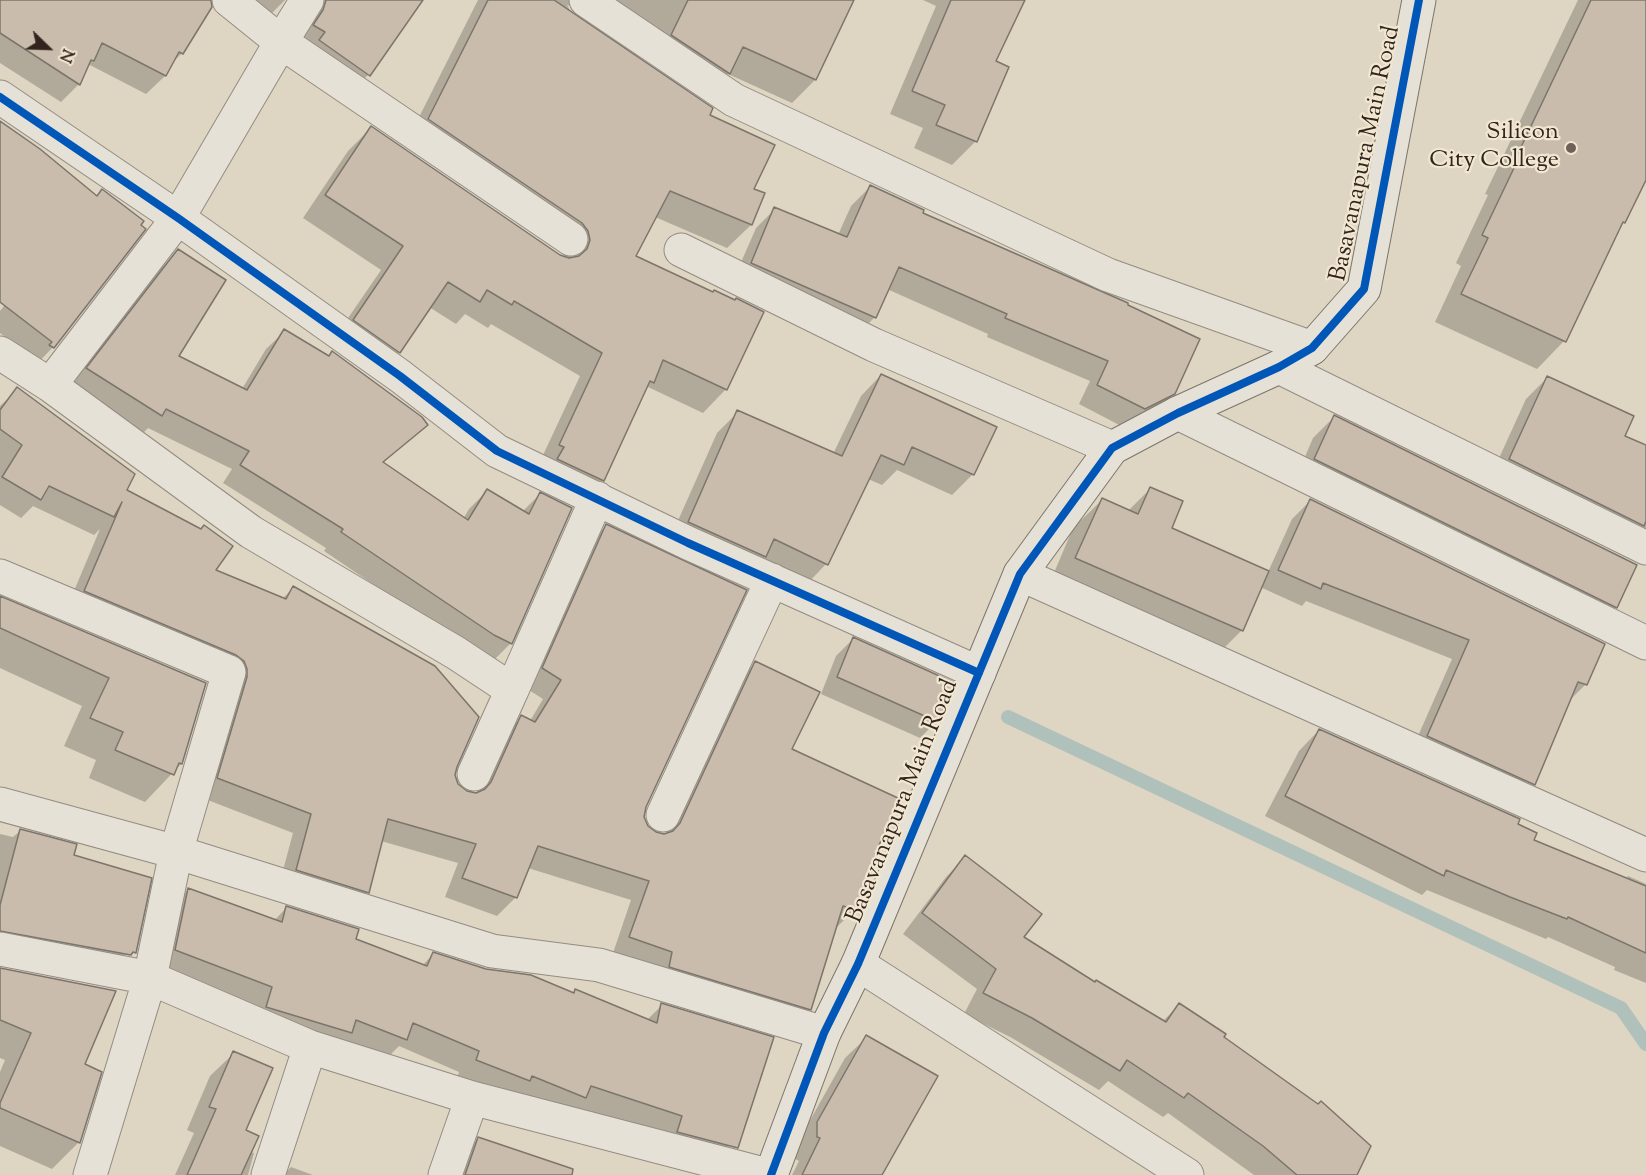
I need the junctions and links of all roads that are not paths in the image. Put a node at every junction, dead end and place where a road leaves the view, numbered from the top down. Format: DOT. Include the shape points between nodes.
graph roads {
  1 [pos="229,0"];
  2 [pos="307,0"];
  3 [pos="586,0"];
  4 [pos="1419,0"];
  5 [pos="281,42"];
  6 [pos="0,97"];
  7 [pos="178,218"];
  8 [pos="571,239"];
  9 [pos="681,250"];
  10 [pos="1312,348"];
  11 [pos="0,353"];
  12 [pos="1279,367"];
  13 [pos="50,385"];
  14 [pos="1178,413"];
  15 [pos="1112,448"];
  16 [pos="597,498"];
  17 [pos="1646,548"];
  18 [pos="1020,574"];
  19 [pos="0,576"];
  20 [pos="772,580"];
  21 [pos="1646,643"];
  22 [pos="979,673"];
  23 [pos="512,690"];
  24 [pos="474,774"];
  25 [pos="0,804"];
  26 [pos="663,815"];
  27 [pos="176,852"];
  28 [pos="1646,855"];
  29 [pos="0,949"];
  30 [pos="858,964"];
  31 [pos="150,978"];
  32 [pos="824,1033"];
  33 [pos="310,1047"];
  34 [pos="472,1098"];
  35 [pos="90,1175"];
  36 [pos="267,1175"];
  37 [pos="445,1175"];
  38 [pos="769,1175"];
  39 [pos="1187,1175"];
  1 -- 5 [label="street"];
  2 -- 5 [label="street"];
  3 -- 10 [label="street" via="734,100 1108,275"];
  4 -- 10 [label="street, Basavanapura Main Road" via="1364,289"];
  5 -- 7 [label="street"];
  5 -- 8 [label="street"];
  6 -- 7 [label="street"];
  7 -- 13 [label="street"];
  7 -- 16 [label="street" via="400,376 497,451"];
  9 -- 15 [label="street" via="874,345"];
  10 -- 12 [label="street, Basavanapura Main Road"];
  11 -- 13 [label="street"];
  12 -- 14 [label="street, Basavanapura Main Road"];
  12 -- 17 [label="street"];
  13 -- 23 [label="street" via="251,532"];
  14 -- 15 [label="street, Basavanapura Main Road"];
  14 -- 21 [label="street"];
  15 -- 18 [label="street, Basavanapura Main Road"];
  16 -- 20 [label="street"];
  16 -- 23 [label="street"];
  18 -- 22 [label="street, Basavanapura Main Road"];
  18 -- 28 [label="street"];
  19 -- 27 [label="street" via="229,672"];
  20 -- 22 [label="street"];
  20 -- 26 [label="street"];
  22 -- 30 [label="street, Basavanapura Main Road"];
  23 -- 24 [label="street"];
  25 -- 27 [label="street"];
  27 -- 31 [label="street"];
  27 -- 32 [label="street" via="492,951 599,965"];
  29 -- 31 [label="street"];
  30 -- 32 [label="street, Basavanapura Main Road"];
  30 -- 39 [label="street"];
  31 -- 33 [label="street"];
  31 -- 35 [label="street"];
  32 -- 38 [label="street, Basavanapura Main Road"];
  33 -- 34 [label="street"];
  33 -- 36 [label="street"];
  34 -- 37 [label="street"];
  34 -- 38 [label="street"];
}
